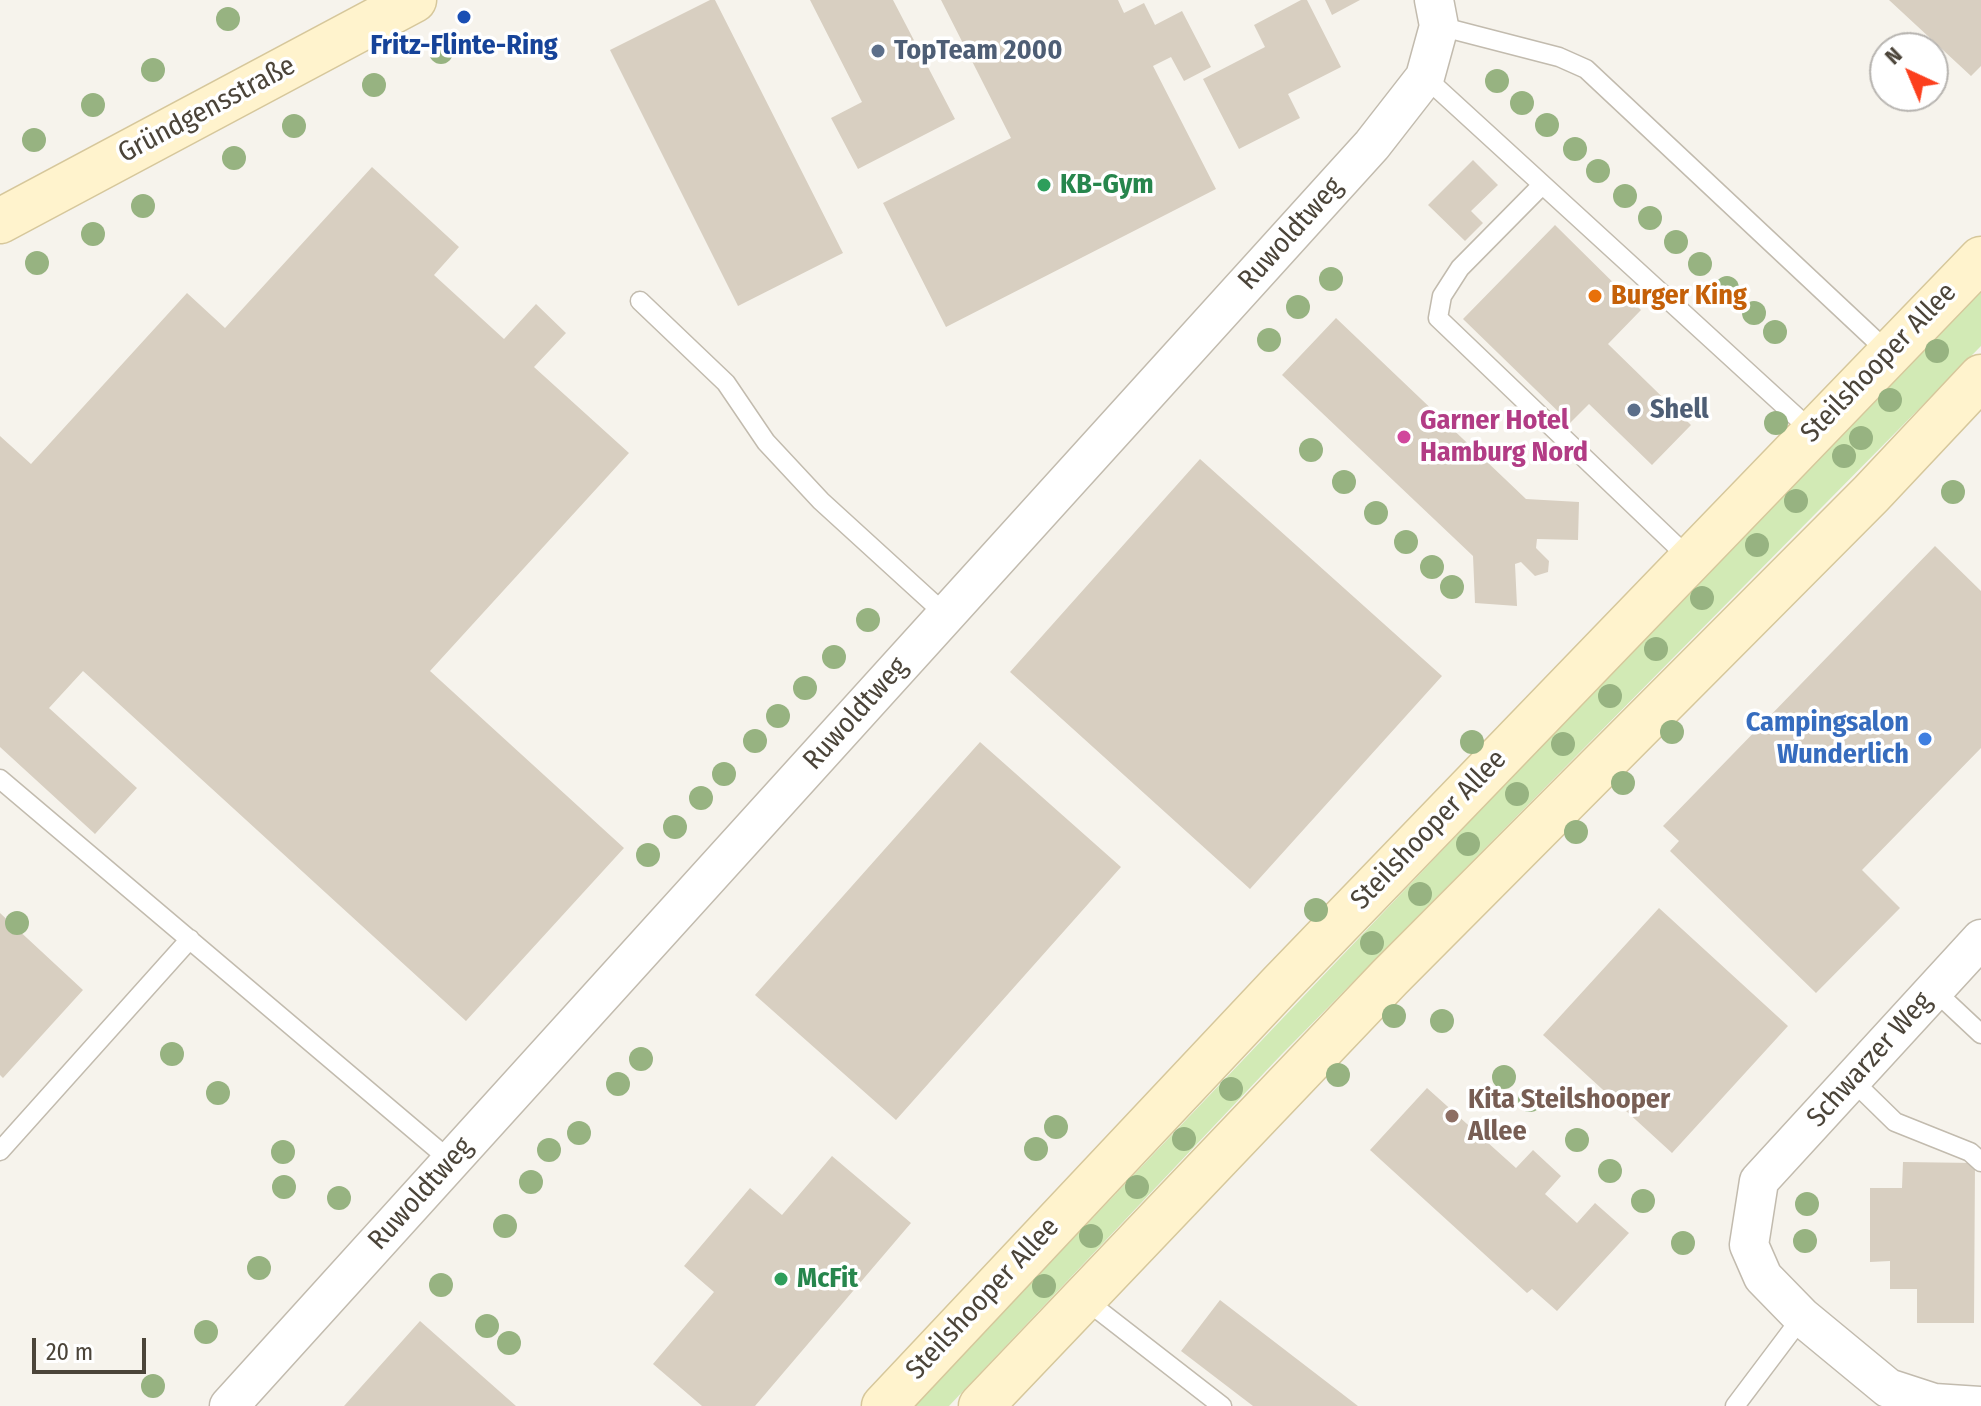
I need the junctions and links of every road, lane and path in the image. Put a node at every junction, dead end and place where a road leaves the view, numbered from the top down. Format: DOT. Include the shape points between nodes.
graph roads {
  1 [pos="414,0"];
  2 [pos="1437,13"];
  3 [pos="1425,77"];
  4 [pos="1542,185"];
  5 [pos="0,221"];
  6 [pos="1981,259"];
  7 [pos="640,301"];
  8 [pos="1889,353"];
  9 [pos="1981,377"];
  10 [pos="1813,432"];
  11 [pos="1691,559"];
  12 [pos="946,615"];
  13 [pos="0,779"];
  14 [pos="190,939"];
  15 [pos="1981,939"];
  16 [pos="1934,990"];
  17 [pos="1981,1034"];
  18 [pos="1852,1080"];
  19 [pos="0,1151"];
  20 [pos="451,1161"];
  21 [pos="1981,1162"];
  22 [pos="1083,1298"];
  23 [pos="1802,1317"];
  24 [pos="1917,1402"];
  25 [pos="229,1406"];
  26 [pos="884,1406"];
  27 [pos="981,1406"];
  28 [pos="1222,1406"];
  29 [pos="1735,1406"];
  30 [pos="1981,1406"];
  1 -- 5 [label="main road, Gründgensstraße"];
  2 -- 3 [label="street, Ruwoldtweg"];
  2 -- 8 [label="lane" via="1586,69"];
  3 -- 4 [label="lane"];
  3 -- 12 [label="street, Ruwoldtweg" via="1372,145"];
  4 -- 10 [label="lane"];
  4 -- 11 [label="lane" via="1460,268 1442,296 1438,318"];
  6 -- 8 [label="main road, Steilshooper Allee"];
  7 -- 12 [label="lane" via="726,383 766,442 821,501"];
  8 -- 10 [label="main road, Steilshooper Allee"];
  9 -- 22 [label="main road" via="1390,977"];
  10 -- 11 [label="main road, Steilshooper Allee"];
  11 -- 26 [label="main road, Steilshooper Allee"];
  12 -- 20 [label="street, Ruwoldtweg"];
  13 -- 14 [label="lane"];
  14 -- 19 [label="lane"];
  14 -- 20 [label="lane"];
  15 -- 16 [label="street, Schwarzer Weg"];
  16 -- 17 [label="lane"];
  16 -- 18 [label="street, Schwarzer Weg"];
  18 -- 21 [label="lane" via="1895,1122 1970,1152"];
  18 -- 23 [label="street, Schwarzer Weg" via="1759,1181 1749,1245 1763,1277"];
  20 -- 25 [label="street, Ruwoldtweg"];
  22 -- 27 [label="main road"];
  22 -- 28 [label="lane"];
  23 -- 24 [label="street" via="1888,1388"];
  23 -- 29 [label="lane"];
  24 -- 30 [label="street"];
}
